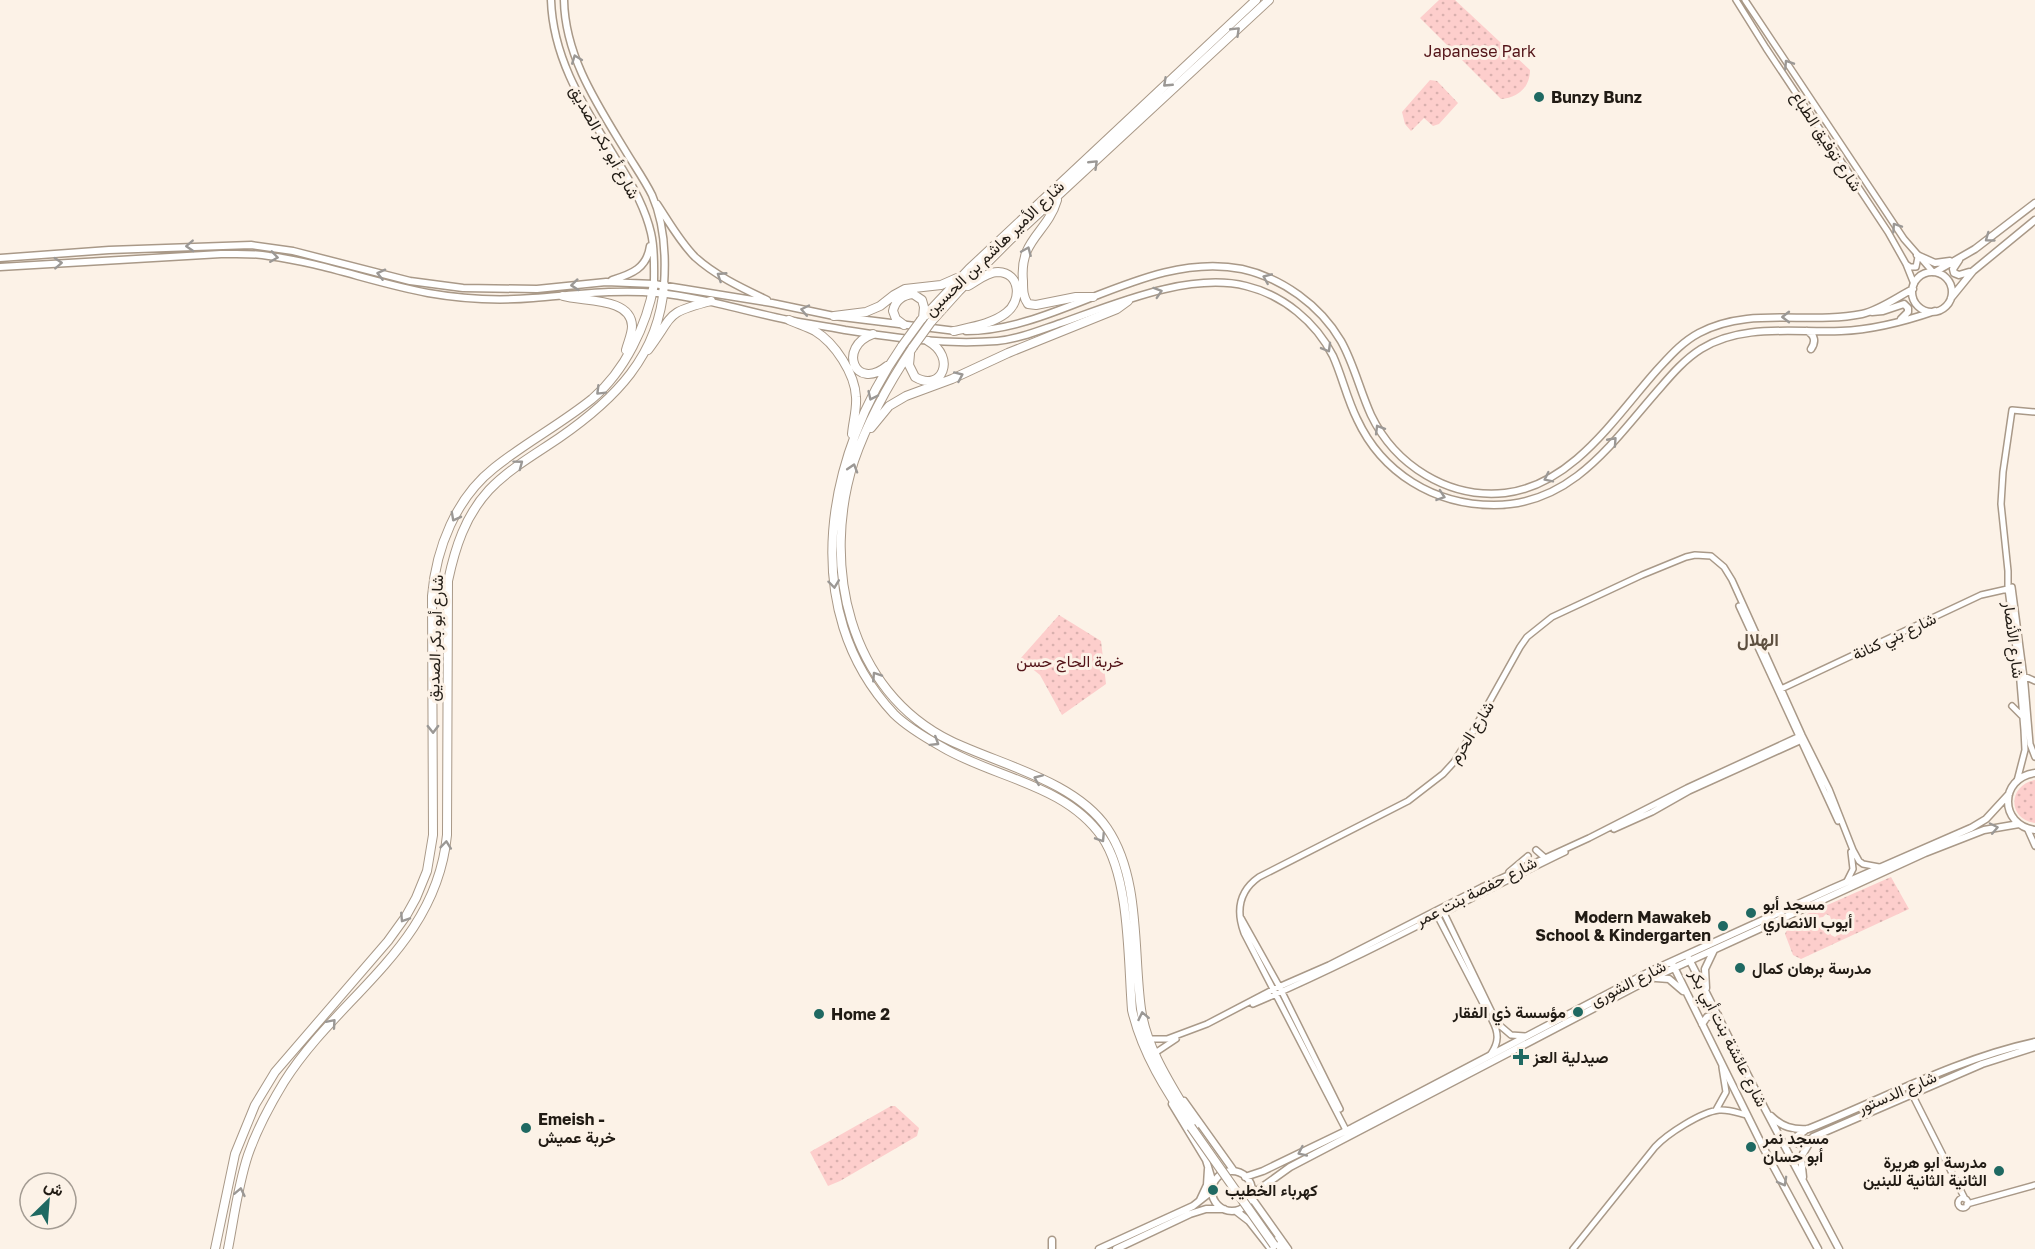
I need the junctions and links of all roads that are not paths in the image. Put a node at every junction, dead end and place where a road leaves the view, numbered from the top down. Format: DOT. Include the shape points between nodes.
graph roads {
  1 [pos="551,0"];
  2 [pos="564,0"];
  3 [pos="1256,0"];
  4 [pos="1269,0"];
  5 [pos="1736,0"];
  6 [pos="1745,0"];
  7 [pos="1774,43"];
  8 [pos="1766,48"];
  9 [pos="653,196"];
  10 [pos="1058,198"];
  11 [pos="2035,203"];
  12 [pos="2035,220"];
  13 [pos="651,233"];
  14 [pos="1917,256"];
  15 [pos="0,258"];
  16 [pos="1962,258"];
  17 [pos="1906,264"];
  18 [pos="0,267"];
  19 [pos="1972,271"];
  20 [pos="1934,272"];
  21 [pos="961,276"];
  22 [pos="606,282"];
  23 [pos="1913,286"];
  24 [pos="653,288"];
  25 [pos="664,289"];
  26 [pos="959,291"];
  27 [pos="563,296"];
  28 [pos="1093,297"];
  29 [pos="711,301"];
  30 [pos="1128,301"];
  31 [pos="1949,301"];
  32 [pos="772,303"];
  33 [pos="1935,311"];
  34 [pos="1871,312"];
  35 [pos="834,316"];
  36 [pos="922,319"];
  37 [pos="789,320"];
  38 [pos="1898,321"];
  39 [pos="904,325"];
  40 [pos="954,331"];
  41 [pos="1807,331"];
  42 [pos="873,334"];
  43 [pos="928,341"];
  44 [pos="1811,349"];
  45 [pos="911,350"];
  46 [pos="642,358"];
  47 [pos="624,360"];
  48 [pos="890,363"];
  49 [pos="2035,412"];
  50 [pos="861,442"];
  51 [pos="850,446"];
  52 [pos="2010,589"];
  53 [pos="2019,652"];
  54 [pos="2024,676"];
  55 [pos="2035,681"];
  56 [pos="1780,690"];
  57 [pos="2012,706"];
  58 [pos="2023,717"];
  59 [pos="1801,738"];
  60 [pos="2035,758"];
  61 [pos="2035,774"];
  62 [pos="2018,781"];
  63 [pos="2009,794"];
  64 [pos="2019,824"];
  65 [pos="2027,828"];
  66 [pos="2035,830"];
  67 [pos="2035,846"];
  68 [pos="1536,850"];
  69 [pos="1528,856"];
  70 [pos="1544,858"];
  71 [pos="1880,867"];
  72 [pos="1505,876"];
  73 [pos="1847,881"];
  74 [pos="1440,912"];
  75 [pos="1715,949"];
  76 [pos="1687,954"];
  77 [pos="1691,961"];
  78 [pos="1673,964"];
  79 [pos="1650,979"];
  80 [pos="1278,990"];
  81 [pos="1707,992"];
  82 [pos="1688,996"];
  83 [pos="1718,1016"];
  84 [pos="1702,1023"];
  85 [pos="1525,1036"];
  86 [pos="1149,1039"];
  87 [pos="2035,1042"];
  88 [pos="2035,1047"];
  89 [pos="1155,1053"];
  90 [pos="1491,1054"];
  91 [pos="1721,1065"];
  92 [pos="1171,1091"];
  93 [pos="1912,1094"];
  94 [pos="1765,1109"];
  95 [pos="1716,1110"];
  96 [pos="1747,1115"];
  97 [pos="1347,1129"];
  98 [pos="1808,1129"];
  99 [pos="1813,1137"];
  100 [pos="1218,1151"];
  101 [pos="1207,1163"];
  102 [pos="1234,1171"];
  103 [pos="1263,1171"];
  104 [pos="1245,1177"];
  105 [pos="1213,1182"];
  106 [pos="1266,1183"];
  107 [pos="1804,1183"];
  108 [pos="2035,1185"];
  109 [pos="1212,1191"];
  110 [pos="1251,1196"];
  111 [pos="1200,1202"];
  112 [pos="1206,1209"];
  113 [pos="1224,1209"];
  114 [pos="1261,1210"];
  115 [pos="1236,1211"];
  116 [pos="1265,1216"];
  117 [pos="1249,1221"];
  118 [pos="1052,1240"];
  119 [pos="1275,1246"];
  120 [pos="215,1249"];
  121 [pos="228,1249"];
  122 [pos="1052,1249"];
  123 [pos="1099,1249"];
  124 [pos="1116,1249"];
  125 [pos="1282,1249"];
  126 [pos="1288,1249"];
  127 [pos="1573,1249"];
  128 [pos="1818,1249"];
  129 [pos="1839,1249"];
  1 -- 13 [label="main road, شارع أبو بكر الصديق" via="563,65 636,192"];
  9 -- 2 [label="main road, شارع أبو بكر الصديق, one-way" via="579,68 567,33"];
  3 -- 21 [label="highway, شارع الأمير هاشم بن الحسين, one-way"];
  10 -- 4 [label="highway, شارع الأمير هاشم بن الحسين, one-way"];
  5 -- 8 [label="street, شارع توفيق الطباع"];
  6 -- 7 [label="street, شارع توفيق الطباع"];
  7 -- 8 [label="street"];
  14 -- 7 [label="street, شارع توفيق الطباع, one-way"];
  8 -- 17 [label="street, شارع توفيق الطباع"];
  9 -- 25 [label="main road, شارع أبو بكر الصديق" via="665,254"];
  32 -- 9 [label="main road, one-way" via="730,282 696,258"];
  10 -- 26 [label="highway, شارع الأمير هاشم بن الحسين"];
  28 -- 10 [label="highway, one-way" via="1036,305 1025,299 1024,254"];
  11 -- 16 [label="main road, one-way"];
  12 -- 19 [label="main road"];
  13 -- 22 [label="main road" via="650,249 642,266"];
  13 -- 24 [label="main road, شارع أبو بكر الصديق"];
  14 -- 16 [label="main road" via="1939,264"];
  14 -- 17 [label="street" via="1916,267"];
  14 -- 20 [label="street, شارع توفيق الطباع"];
  22 -- 15 [label="main road, one-way" via="527,290 463,288 410,280 292,250 251,245"];
  16 -- 19 [label="main road" via="1954,273"];
  16 -- 20 [label="main road"];
  17 -- 23 [label="street, شارع توفيق الطباع"];
  18 -- 27 [label="main road, one-way" via="258,254 431,293 501,299"];
  19 -- 31 [label="main road"];
  20 -- 23 [label="main road" via="1921,275"];
  20 -- 31 [label="main road" via="1950,283"];
  21 -- 35 [label="highway" via="941,285 905,289 874,310"];
  21 -- 36 [label="highway, شارع الأمير هاشم بن الحسين"];
  22 -- 24 [label="main road"];
  23 -- 33 [label="main road" via="1918,305"];
  23 -- 34 [label="main road"];
  24 -- 25 [label="main road"];
  24 -- 27 [label="main road"];
  24 -- 47 [label="highway, شارع أبو بكر الصديق" via="642,327"];
  25 -- 29 [label="main road"];
  25 -- 32 [label="main road"];
  25 -- 46 [label="highway, شارع أبو بكر الصديق"];
  26 -- 40 [label="highway" via="988,274 1000,272 1015,282 1018,291 1014,306 1001,316"];
  26 -- 45 [label="highway, شارع الأمير هاشم بن الحسين, bridge"];
  27 -- 47 [label="highway" via="606,303 626,312 632,328"];
  34 -- 28 [label="main road, one-way" via="1742,319 1699,333 1673,352 1575,461 1532,486 1493,493 1443,484 1401,457 1378,427 1337,335 1301,296 1273,280 1242,269 1189,268"];
  28 -- 40 [label="main road" via="1000,328"];
  29 -- 37 [label="main road"];
  29 -- 46 [label="highway" via="673,314"];
  30 -- 41 [label="main road, one-way" via="1172,287 1210,281 1244,285 1279,299 1303,317 1323,340 1366,437 1391,467 1428,492 1458,502 1487,505 1537,499 1572,482 1679,366 1706,346 1742,333"];
  30 -- 43 [label="main road" via="1012,339"];
  50 -- 30 [label="highway, one-way" via="885,411 900,399 1117,309"];
  31 -- 33 [label="main road"];
  35 -- 32 [label="main road, one-way"];
  33 -- 38 [label="main road"];
  34 -- 38 [label="main road" via="1904,304 1908,312"];
  35 -- 39 [label="main road"];
  36 -- 39 [label="highway" via="922,300 909,294 900,299 893,311 896,320"];
  36 -- 48 [label="highway, شارع الأمير هاشم بن الحسين, bridge"];
  37 -- 42 [label="main road"];
  37 -- 51 [label="highway" via="824,338 852,379 857,399"];
  38 -- 41 [label="main road" via="1860,330"];
  39 -- 40 [label="main road"];
  41 -- 44 [label="main road" via="1815,341"];
  42 -- 43 [label="main road"];
  42 -- 48 [label="highway" via="856,346 854,363 860,372 869,375"];
  43 -- 45 [label="highway" via="937,347 944,360 937,378 928,381 915,377 909,365"];
  45 -- 50 [label="highway, شارع الأمير هاشم بن الحسين" via="882,397"];
  121 -- 46 [label="highway, شارع أبو بكر الصديق, one-way" via="247,1158 267,1110 305,1054 408,936 436,884 447,835 448,581 465,526 498,481 601,407"];
  47 -- 120 [label="highway, شارع أبو بكر الصديق, one-way" via="592,398 485,476 450,526 440,550 432,596 433,835 426,871 398,929 275,1072 255,1105 234,1154"];
  48 -- 51 [label="highway, شارع الأمير هاشم بن الحسين, one-way"];
  49 -- 52 [label="street, شارع الأنصار" via="2012,410 2001,490"];
  86 -- 50 [label="highway, شارع الأمير هاشم بن الحسين, one-way" via="1141,1009 1127,879 1118,849 1106,828 1085,805 1056,786 930,729 894,700 874,675 855,635 842,568 845,498"];
  51 -- 92 [label="highway, شارع الأمير هاشم بن الحسين, one-way" via="839,483 832,569 841,622 853,654 866,679 909,726 945,749 1064,802 1103,839 1111,855 1125,914 1135,1024"];
  52 -- 53 [label="street, شارع الأنصار"];
  52 -- 56 [label="street, شارع بني كنانة" via="1975,597"];
  53 -- 54 [label="street, شارع الأنصار"];
  53 -- 58 [label="street, شارع الأنصار"];
  54 -- 55 [label="street"];
  54 -- 60 [label="street, شارع الأنصار" via="2030,744"];
  56 -- 59 [label="street, شارع الحرم"];
  56 -- 80 [label="street, شارع الحرم" via="1727,578 1707,556 1691,555 1552,617 1527,637 1472,733 1443,774 1408,801 1281,865 1245,889 1240,917"];
  57 -- 58 [label="street"];
  58 -- 62 [label="street, شارع الأنصار" via="2025,750"];
  59 -- 70 [label="street, شارع حفصة بنت عمر"];
  59 -- 71 [label="street, شارع الحرم" via="1859,861"];
  59 -- 73 [label="street, شارع الحرم" via="1851,852 1854,868"];
  59 -- 74 [label="street, شارع حفصة بنت عمر"];
  61 -- 62 [label="main road"];
  62 -- 63 [label="main road, شارع الشورى"];
  63 -- 64 [label="main road" via="2009,809"];
  63 -- 71 [label="main road, شارع الشورى" via="1979,823"];
  64 -- 65 [label="main road"];
  75 -- 64 [label="main road, شارع الشورى, one-way" via="1935,849 1984,831"];
  65 -- 66 [label="main road"];
  65 -- 67 [label="street"];
  68 -- 70 [label="street"];
  69 -- 72 [label="street"];
  70 -- 72 [label="street, شارع حفصة بنت عمر"];
  71 -- 73 [label="main road, شارع الشورى"];
  72 -- 74 [label="street, شارع حفصة بنت عمر"];
  73 -- 76 [label="main road, شارع الشورى"];
  74 -- 80 [label="street, شارع حفصة بنت عمر"];
  74 -- 85 [label="street" via="1497,1023 1511,1035"];
  74 -- 90 [label="street" via="1494,1024 1497,1040"];
  75 -- 77 [label="main road, شارع الشورى"];
  75 -- 81 [label="main road" via="1705,969"];
  76 -- 77 [label="main road, شارع عائشة بنت أبي بكر"];
  76 -- 78 [label="main road, شارع الشورى"];
  77 -- 78 [label="main road, شارع الشورى"];
  77 -- 81 [label="main road, شارع عائشة بنت أبي بكر"];
  78 -- 79 [label="main road, شارع الشورى"];
  78 -- 82 [label="main road, شارع عائشة بنت أبي بكر"];
  78 -- 85 [label="main road, شارع الشورى"];
  79 -- 82 [label="main road" via="1669,979"];
  79 -- 106 [label="main road, شارع الشورى"];
  80 -- 86 [label="street, شارع حفصة بنت عمر" via="1167,1039"];
  80 -- 89 [label="street, شارع حفصة بنت عمر"];
  80 -- 97 [label="street, شارع الحرم"];
  81 -- 83 [label="main road, شارع عائشة بنت أبي بكر"];
  82 -- 84 [label="main road, شارع عائشة بنت أبي بكر"];
  83 -- 84 [label="main road" via="1707,1017"];
  83 -- 94 [label="main road, شارع عائشة بنت أبي بكر"];
  84 -- 91 [label="main road, شارع عائشة بنت أبي بكر"];
  85 -- 90 [label="main road, شارع الشورى"];
  86 -- 89 [label="highway, شارع الأمير هاشم بن الحسين"];
  87 -- 98 [label="main road, شارع الدستور" via="1929,1078"];
  88 -- 93 [label="main road, شارع الدستور" via="1982,1064"];
  89 -- 92 [label="highway, شارع الأمير هاشم بن الحسين"];
  90 -- 97 [label="main road, شارع الشورى"];
  91 -- 95 [label="street" via="1726,1092"];
  91 -- 96 [label="main road, شارع عائشة بنت أبي بكر"];
  92 -- 100 [label="main road, شارع الأمير هاشم بن الحسين" via="1189,1108"];
  92 -- 101 [label="main road, شارع الأمير هاشم بن الحسين" via="1176,1113"];
  92 -- 119 [label="highway, شارع الأمير هاشم بن الحسين, bridge"];
  93 -- 99 [label="main road, شارع الدستور"];
  93 -- 108 [label="street" via="1964,1201"];
  94 -- 98 [label="main road" via="1784,1126"];
  94 -- 107 [label="main road, شارع عائشة بنت أبي بكر"];
  95 -- 96 [label="street"];
  95 -- 127 [label="street" via="1660,1141"];
  96 -- 128 [label="main road, شارع عائشة بنت أبي بكر, one-way"];
  97 -- 103 [label="main road, شارع الشورى, one-way"];
  98 -- 99 [label="main road" via="1794,1143"];
  99 -- 107 [label="main road" via="1801,1157"];
  100 -- 101 [label="main road" via="1217,1164"];
  100 -- 102 [label="main road, شارع الأمير هاشم بن الحسين"];
  101 -- 105 [label="main road, شارع الأمير هاشم بن الحسين"];
  101 -- 111 [label="main road" via="1206,1186"];
  102 -- 104 [label="main road"];
  102 -- 105 [label="main road"];
  103 -- 104 [label="main road, شارع الشورى"];
  103 -- 106 [label="main road" via="1259,1180"];
  104 -- 110 [label="main road" via="1251,1185"];
  105 -- 109 [label="main road"];
  106 -- 110 [label="main road, شارع الشورى"];
  106 -- 114 [label="main road" via="1259,1201"];
  107 -- 129 [label="main road, شارع عائشة بنت أبي بكر"];
  109 -- 111 [label="main road"];
  109 -- 113 [label="main road" via="1217,1205"];
  110 -- 114 [label="main road"];
  110 -- 115 [label="main road"];
  111 -- 112 [label="main road"];
  111 -- 123 [label="main road"];
  112 -- 113 [label="main road"];
  112 -- 124 [label="main road"];
  113 -- 115 [label="main road"];
  114 -- 116 [label="main road"];
  115 -- 117 [label="main road, شارع الأمير هاشم بن الحسين"];
  116 -- 117 [label="main road" via="1254,1210"];
  116 -- 126 [label="main road"];
  117 -- 119 [label="main road, شارع الأمير هاشم بن الحسين"];
  118 -- 122 [label="main road"];
  119 -- 125 [label="highway, شارع الأمير هاشم بن الحسين"];
}
